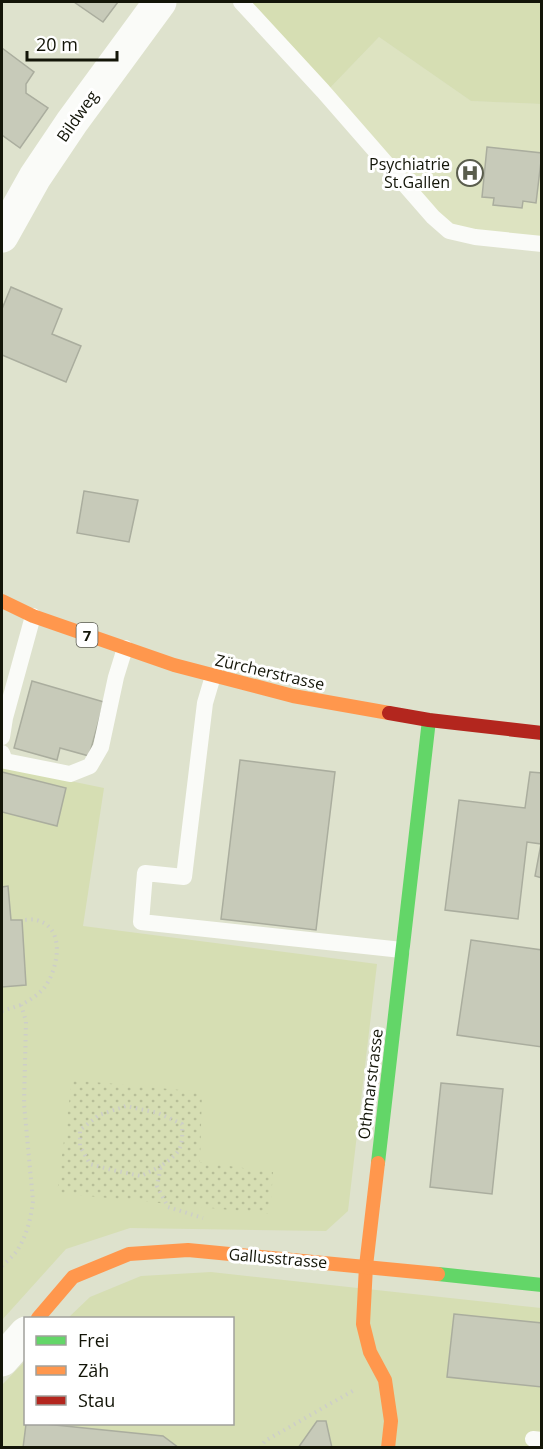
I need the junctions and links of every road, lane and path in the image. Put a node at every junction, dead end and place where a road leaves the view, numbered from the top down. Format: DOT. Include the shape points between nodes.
graph roads {
  1 [pos="160,2"];
  2 [pos="241,2"];
  3 [pos="2,236"];
  4 [pos="542,244"];
  5 [pos="2,601"];
  6 [pos="33,616"];
  7 [pos="125,648"];
  8 [pos="213,676"];
  9 [pos="429,720"];
  10 [pos="542,733"];
  11 [pos="2,737"];
  12 [pos="2,753"];
  13 [pos="22,920"];
  14 [pos="402,950"];
  15 [pos="21,1005"];
  16 [pos="2,1011"];
  17 [pos="161,1166"];
  18 [pos="204,1218"];
  19 [pos="2,1266"];
  20 [pos="366,1266"];
  21 [pos="542,1285"];
  22 [pos="39,1317"];
  23 [pos="24,1335"];
  24 [pos="370,1352"];
  25 [pos="2,1360"];
  26 [pos="260,1448"];
  27 [pos="388,1448"];
  1 -- 3 [label="street, Bildweg" via="72,122"];
  2 -- 4 [label="lane" via="449,231"];
  5 -- 6 [label="street, Zürcherstrasse / 7"];
  6 -- 7 [label="street, Zürcherstrasse / 7"];
  6 -- 11 [label="lane"];
  7 -- 8 [label="street, Zürcherstrasse / 7"];
  7 -- 12 [label="lane" via="101,747 90,766 70,774 5,761"];
  8 -- 9 [label="street, Zürcherstrasse / 7" via="293,696"];
  8 -- 14 [label="lane" via="206,703 184,877 145,873 141,922"];
  9 -- 10 [label="street, Zürcherstrasse / 7"];
  9 -- 14 [label="street, Othmarstrasse"];
  13 -- 15 [label="path" via="47,925 57,947 45,987"];
  14 -- 20 [label="street, Othmarstrasse"];
  15 -- 16 [label="path"];
  15 -- 19 [label="path" via="26,1021 24,1104 33,1202 26,1233 16,1252"];
  17 -- 17 [label="path" via="176,1156 183,1140 182,1124 158,1113 126,1106 99,1115 80,1130 80,1146 90,1164 141,1176"];
  17 -- 18 [label="path" via="157,1186 168,1207"];
  20 -- 21 [label="street, Gallusstrasse"];
  20 -- 22 [label="street, Gallusstrasse" via="188,1250 129,1254 73,1277"];
  20 -- 24 [label="street, Othmarstrasse" via="363,1324"];
  23 -- 25 [label="street"];
  24 -- 26 [label="path" via="357,1389 265,1441"];
  24 -- 27 [label="street, Othmarstrasse" via="385,1380 389,1401"];
}
